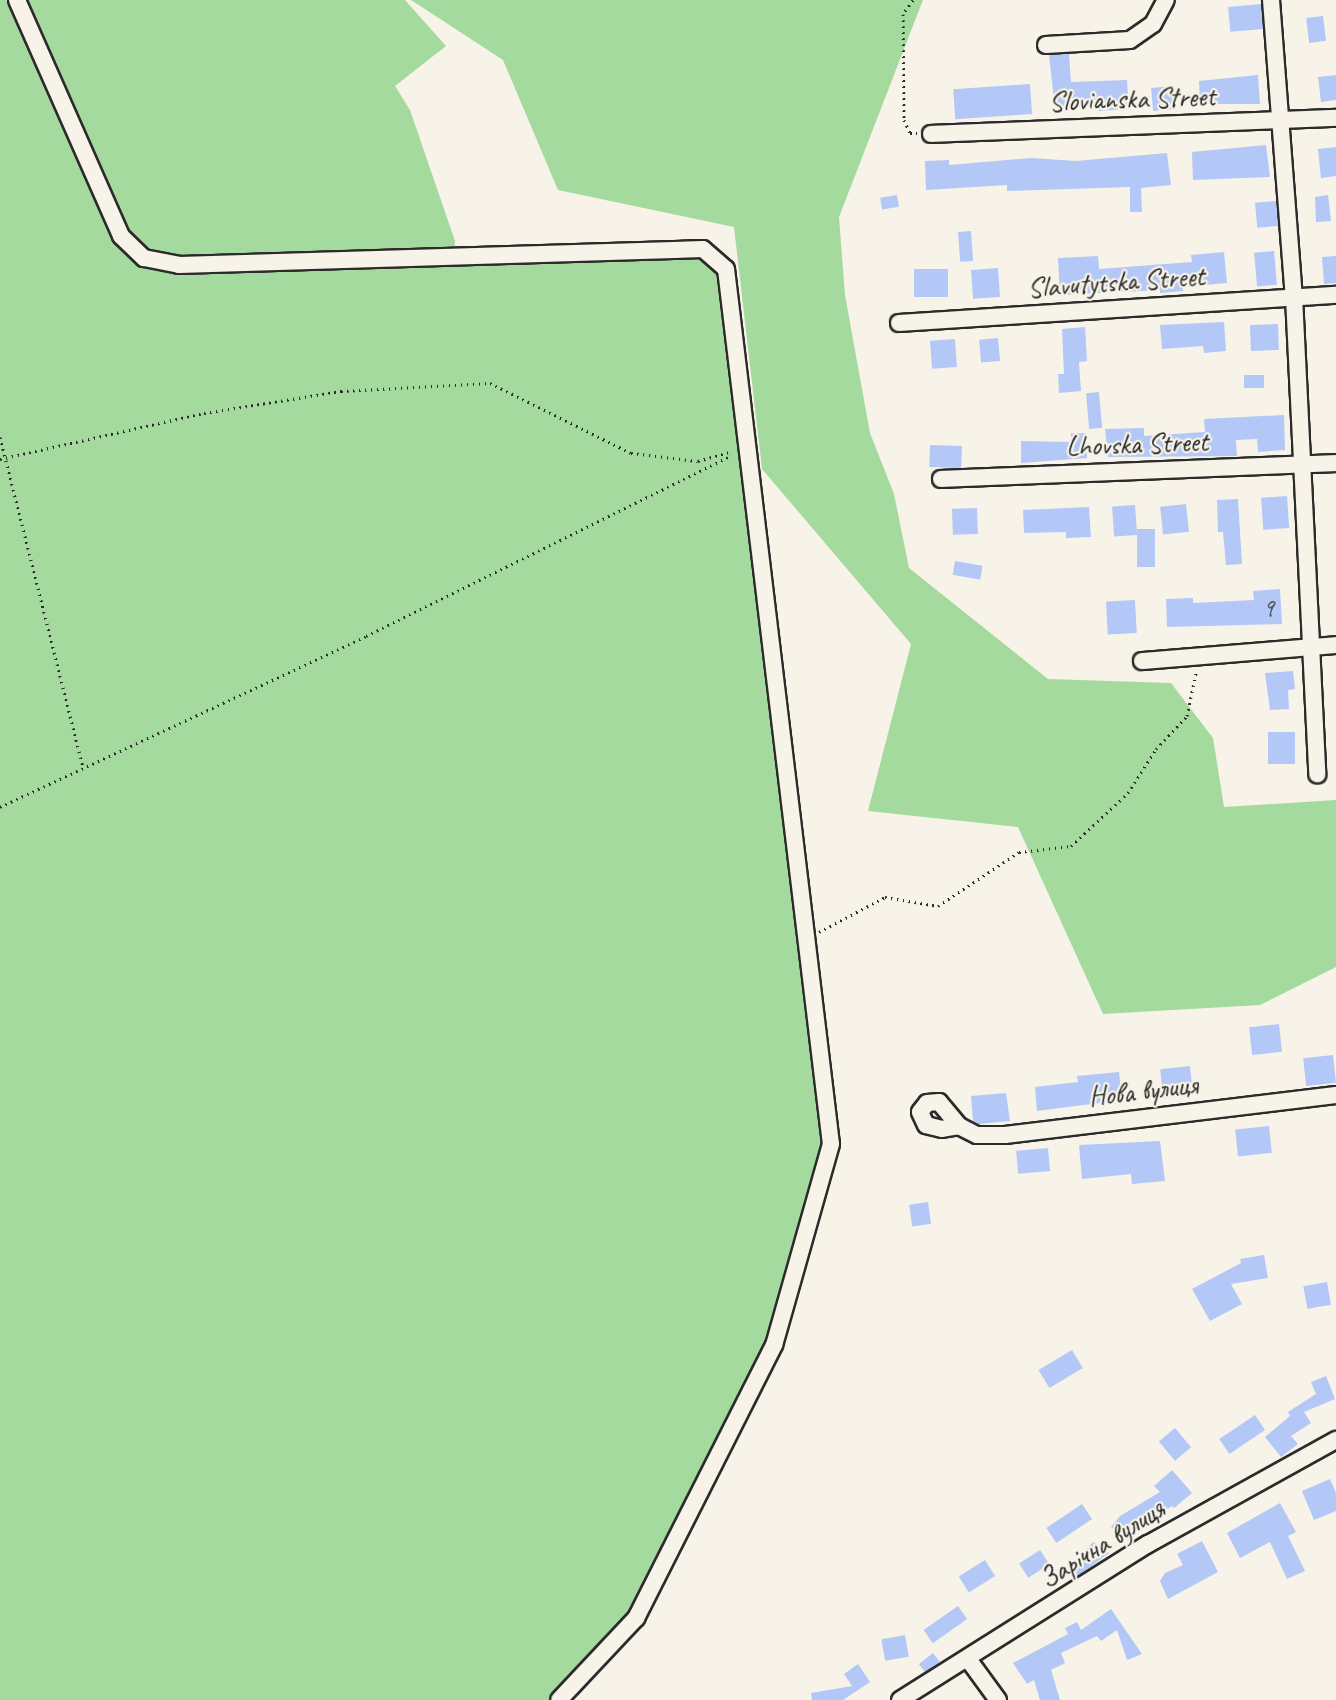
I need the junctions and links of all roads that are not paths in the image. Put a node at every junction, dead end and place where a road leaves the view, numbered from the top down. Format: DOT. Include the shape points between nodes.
graph roads {
  1 [pos="17,0"];
  2 [pos="1166,0"];
  3 [pos="1271,0"];
  4 [pos="1046,45"];
  5 [pos="1336,118"];
  6 [pos="1281,120"];
  7 [pos="931,134"];
  8 [pos="1336,296"];
  9 [pos="1294,297"];
  10 [pos="899,323"];
  11 [pos="1336,463"];
  12 [pos="1300,464"];
  13 [pos="941,479"];
  14 [pos="1336,645"];
  15 [pos="1310,647"];
  16 [pos="1142,661"];
  17 [pos="1317,774"];
  18 [pos="1336,1095"];
  19 [pos="958,1126"];
  20 [pos="1336,1440"];
  21 [pos="968,1659"];
  22 [pos="559,1700"];
  23 [pos="900,1700"];
  24 [pos="998,1700"];
  1 -- 22 [label="street" via="121,236 144,258 179,266 703,249 726,269 831,1144 774,1345 636,1618"];
  2 -- 4 [label="street" via="1153,24 1130,40"];
  3 -- 6 [label="street"];
  5 -- 6 [label="street, Slovianska Street"];
  6 -- 7 [label="street, Slovianska Street"];
  6 -- 9 [label="street"];
  8 -- 9 [label="street, Slavutytska Street"];
  9 -- 10 [label="street, Slavutytska Street"];
  9 -- 12 [label="street"];
  11 -- 12 [label="street, Lhovska Street"];
  12 -- 13 [label="street, Lhovska Street"];
  12 -- 15 [label="street"];
  14 -- 15 [label="street"];
  15 -- 16 [label="street"];
  15 -- 17 [label="street"];
  18 -- 19 [label="street, Нова вулиця" via="1005,1135 977,1135"];
  20 -- 21 [label="street, Зарічна вулиця" via="1148,1545"];
  21 -- 23 [label="street, Зарічна вулиця"];
  21 -- 24 [label="street"];
}
